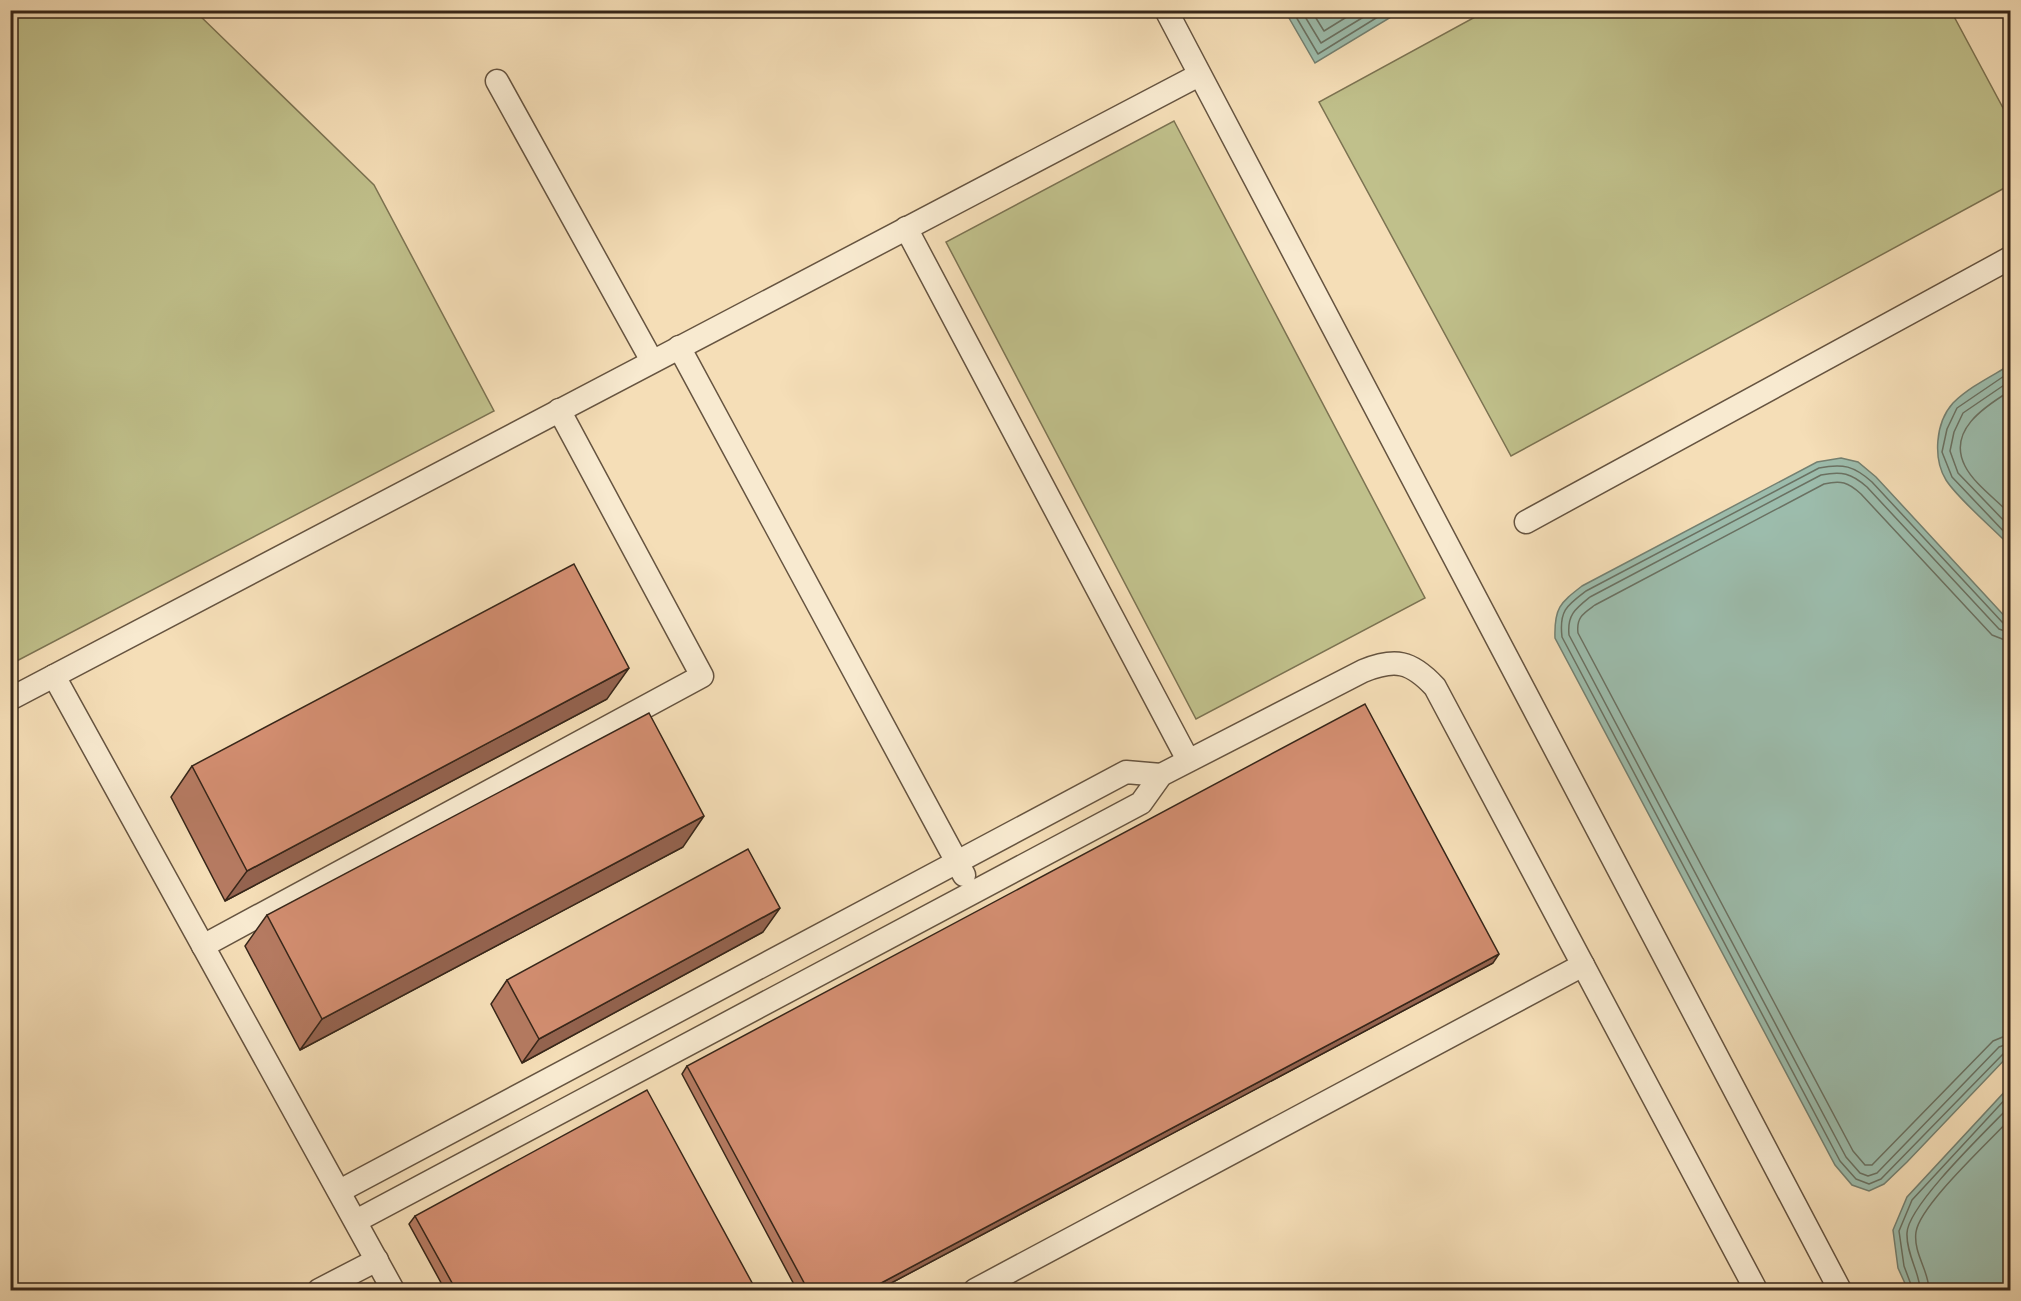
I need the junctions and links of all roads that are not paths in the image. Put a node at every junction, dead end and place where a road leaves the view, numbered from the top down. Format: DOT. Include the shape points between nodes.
graph roads {
  1 [pos="1166,10"];
  2 [pos="1199,75"];
  3 [pos="497,81"];
  4 [pos="906,228"];
  5 [pos="2010,258"];
  6 [pos="679,347"];
  7 [pos="652,361"];
  8 [pos="559,410"];
  9 [pos="1526,522"];
  10 [pos="54,676"];
  11 [pos="10,699"];
  12 [pos="1188,760"];
  13 [pos="1161,775"];
  14 [pos="957,862"];
  15 [pos="973,892"];
  16 [pos="203,946"];
  17 [pos="1583,965"];
  18 [pos="349,1186"];
  19 [pos="356,1221"];
  20 [pos="377,1260"];
  21 [pos="319,1290"];
  22 [pos="393,1290"];
  23 [pos="975,1290"];
  24 [pos="1756,1290"];
  25 [pos="1840,1290"];
  1 -- 2 [label="lane"];
  2 -- 4 [label="lane"];
  2 -- 25 [label="lane"];
  3 -- 7 [label="lane"];
  4 -- 6 [label="lane"];
  4 -- 12 [label="lane"];
  5 -- 9 [label="lane"];
  6 -- 7 [label="lane"];
  6 -- 14 [label="lane"];
  7 -- 8 [label="lane"];
  8 -- 10 [label="lane"];
  8 -- 16 [label="lane" via="702,676"];
  10 -- 11 [label="lane"];
  10 -- 16 [label="lane"];
  12 -- 13 [label="lane"];
  12 -- 17 [label="lane" via="1382,663 1403,663 1420,671 1435,687"];
  13 -- 14 [label="lane" via="1126,772"];
  13 -- 15 [label="lane" via="1141,802"];
  14 -- 15 [label="lane"];
  14 -- 18 [label="lane"];
  15 -- 19 [label="lane"];
  16 -- 19 [label="lane"];
  17 -- 23 [label="lane"];
  17 -- 24 [label="lane"];
  19 -- 20 [label="lane"];
  20 -- 21 [label="lane"];
  20 -- 22 [label="lane"];
}
